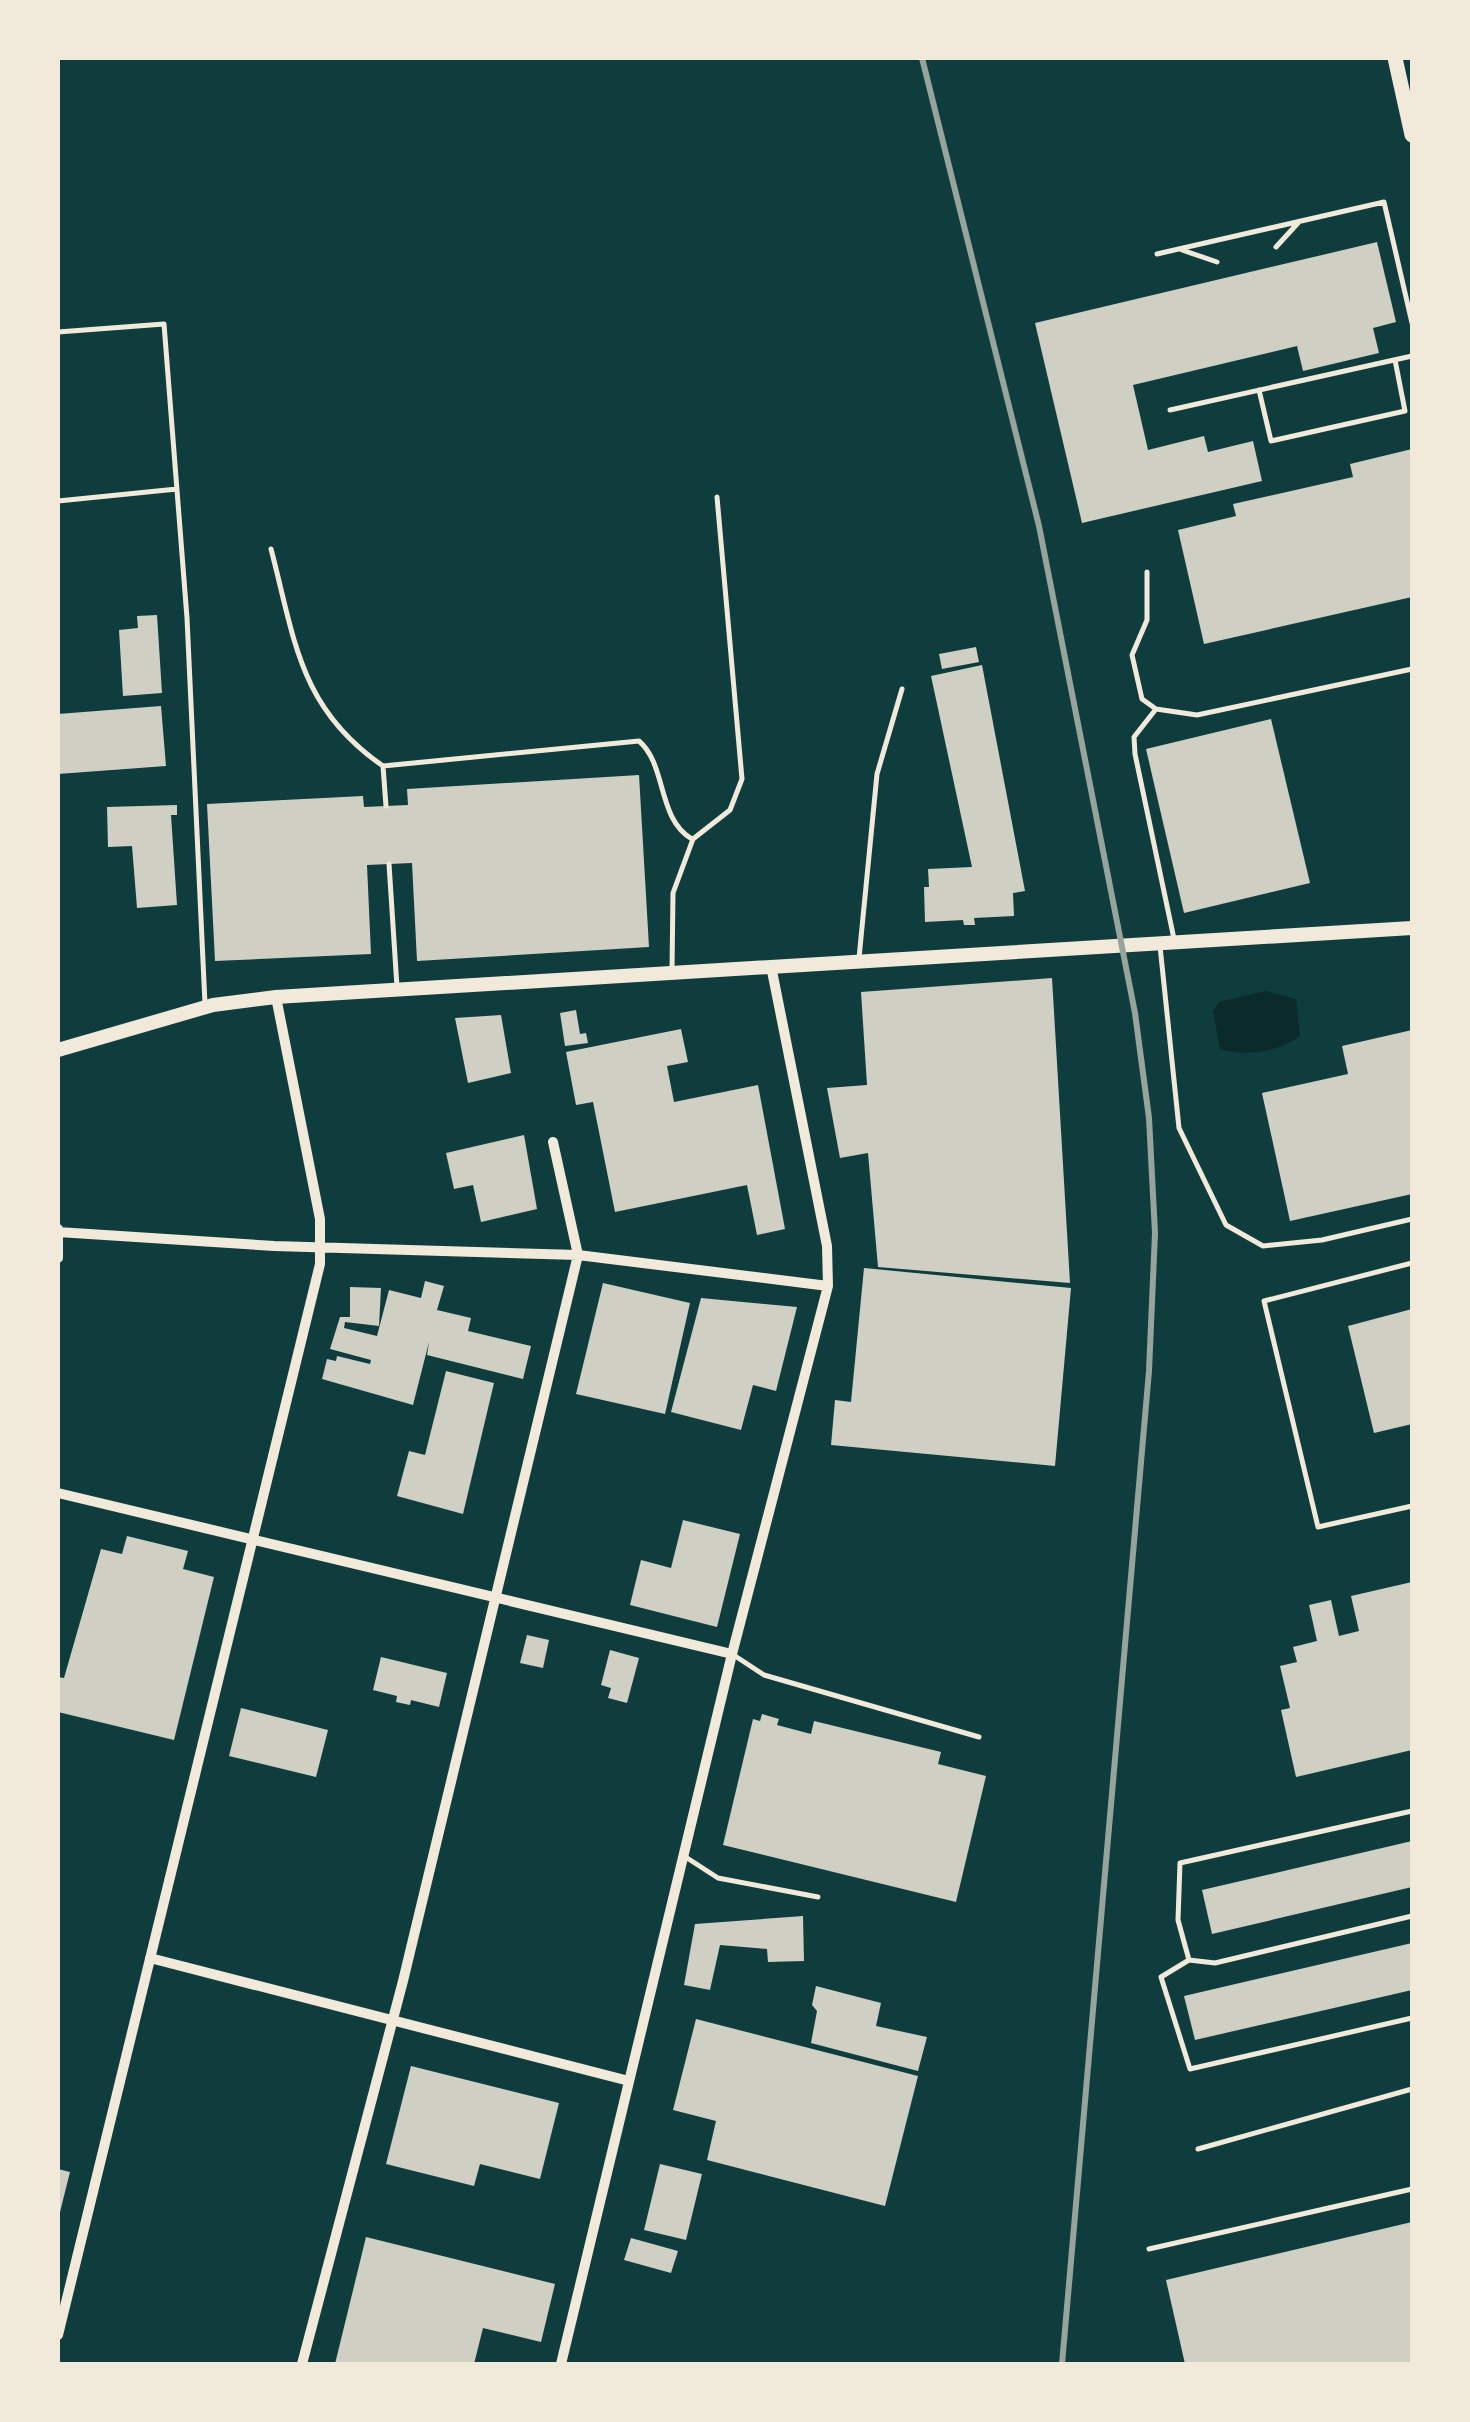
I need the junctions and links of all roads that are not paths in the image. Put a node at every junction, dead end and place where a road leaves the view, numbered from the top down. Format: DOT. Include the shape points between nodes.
graph roads {
  1 [pos="1395,58"];
  2 [pos="1412,135"];
  3 [pos="1300,221"];
  4 [pos="1276,247"];
  5 [pos="1178,249"];
  6 [pos="1157,254"];
  7 [pos="1217,262"];
  8 [pos="1412,279"];
  9 [pos="1403,282"];
  10 [pos="1412,322"];
  11 [pos="58,332"];
  12 [pos="1412,356"];
  13 [pos="1395,360"];
  14 [pos="1259,390"];
  15 [pos="1170,410"];
  16 [pos="177,489"];
  17 [pos="717,497"];
  18 [pos="58,501"];
  19 [pos="271,548"];
  20 [pos="1147,572"];
  21 [pos="1412,669"];
  22 [pos="902,690"];
  23 [pos="1156,709"];
  24 [pos="382,766"];
  25 [pos="386,806"];
  26 [pos="692,839"];
  27 [pos="389,864"];
  28 [pos="1412,928"];
  29 [pos="1167,943"];
  30 [pos="859,961"];
  31 [pos="771,966"];
  32 [pos="672,973"];
  33 [pos="397,990"];
  34 [pos="276,998"];
  35 [pos="205,1006"];
  36 [pos="58,1050"];
  37 [pos="553,1142"];
  38 [pos="1412,1219"];
  39 [pos="58,1231"];
  40 [pos="322,1247"];
  41 [pos="578,1255"];
  42 [pos="58,1258"];
  43 [pos="1412,1263"];
  44 [pos="828,1286"];
  45 [pos="58,1493"];
  46 [pos="1412,1506"];
  47 [pos="252,1541"];
  48 [pos="494,1598"];
  49 [pos="732,1654"];
  50 [pos="979,1737"];
  51 [pos="1412,1811"];
  52 [pos="684,1856"];
  53 [pos="818,1897"];
  54 [pos="1412,1916"];
  55 [pos="150,1958"];
  56 [pos="1189,1960"];
  57 [pos="392,2017"];
  58 [pos="1412,2018"];
  59 [pos="630,2080"];
  60 [pos="1412,2088"];
  61 [pos="1198,2149"];
  62 [pos="1412,2189"];
  63 [pos="1149,2249"];
  64 [pos="58,2336"];
  65 [pos="302,2364"];
  66 [pos="561,2364"];
  1 -- 2 [label="main road"];
  3 -- 4 [label="lane"];
  3 -- 5 [label="lane"];
  3 -- 9 [label="lane" via="1384,202"];
  5 -- 6 [label="lane"];
  5 -- 7 [label="lane"];
  8 -- 9 [label="lane"];
  9 -- 10 [label="lane"];
  11 -- 16 [label="lane" via="164,324"];
  12 -- 13 [label="lane"];
  13 -- 14 [label="lane"];
  13 -- 14 [label="lane" via="1405,411 1272,441"];
  14 -- 15 [label="lane"];
  16 -- 18 [label="lane"];
  16 -- 35 [label="lane"];
  17 -- 26 [label="lane" via="742,779 730,810"];
  19 -- 24 [label="lane" via="292,639 317,697 346,740"];
  20 -- 23 [label="lane" via="1148,620 1132,656 1142,699"];
  21 -- 23 [label="lane" via="1197,714"];
  22 -- 30 [label="lane" via="878,774"];
  23 -- 29 [label="lane" via="1134,737"];
  24 -- 25 [label="lane"];
  24 -- 26 [label="lane" via="638,741 649,750 673,818"];
  26 -- 32 [label="lane" via="672,894"];
  27 -- 33 [label="lane"];
  28 -- 29 [label="main road"];
  29 -- 30 [label="main road"];
  29 -- 38 [label="lane" via="1179,1128 1226,1225 1263,1246"];
  30 -- 31 [label="main road"];
  31 -- 32 [label="main road"];
  31 -- 44 [label="street" via="827,1246"];
  32 -- 33 [label="main road"];
  33 -- 34 [label="main road"];
  34 -- 35 [label="main road"];
  34 -- 40 [label="street"];
  35 -- 36 [label="main road"];
  37 -- 41 [label="street"];
  39 -- 40 [label="street"];
  39 -- 42 [label="street"];
  40 -- 41 [label="street"];
  40 -- 47 [label="street"];
  41 -- 44 [label="street"];
  41 -- 48 [label="street"];
  43 -- 46 [label="lane" via="1264,1301 1318,1528"];
  44 -- 49 [label="street"];
  45 -- 47 [label="street"];
  47 -- 48 [label="street"];
  47 -- 55 [label="street"];
  48 -- 49 [label="street"];
  48 -- 57 [label="street"];
  49 -- 50 [label="lane" via="764,1675"];
  49 -- 52 [label="street"];
  51 -- 56 [label="lane" via="1180,1863 1178,1920"];
  52 -- 53 [label="lane" via="718,1878"];
  52 -- 59 [label="street"];
  54 -- 56 [label="lane" via="1215,1963"];
  55 -- 57 [label="street"];
  55 -- 64 [label="street"];
  56 -- 58 [label="lane" via="1161,1977 1190,2068"];
  57 -- 59 [label="street"];
  57 -- 65 [label="street"];
  59 -- 66 [label="street"];
  60 -- 61 [label="lane"];
  62 -- 63 [label="lane"];
}
